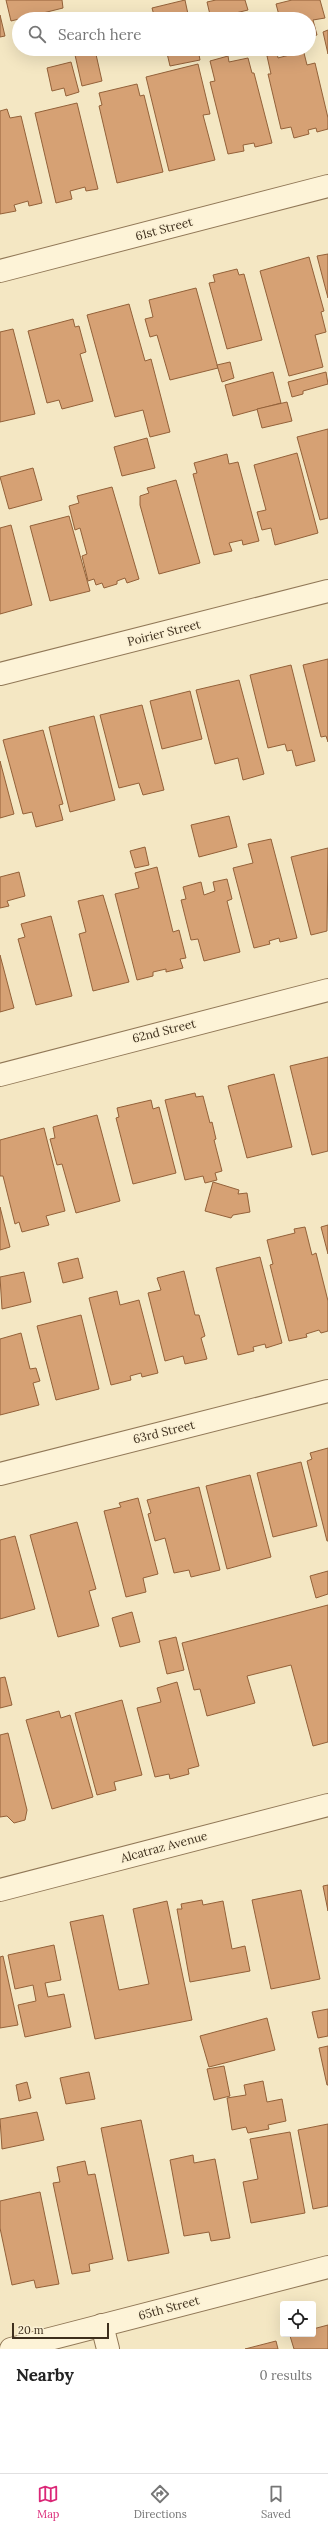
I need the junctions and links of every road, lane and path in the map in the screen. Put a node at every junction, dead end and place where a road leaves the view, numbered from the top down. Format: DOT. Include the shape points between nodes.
graph roads {
  1 [pos="328,186"];
  2 [pos="0,271"];
  3 [pos="328,591"];
  4 [pos="0,674"];
  5 [pos="328,990"];
  6 [pos="0,1075"];
  7 [pos="328,1391"];
  8 [pos="0,1474"];
  9 [pos="328,1805"];
  10 [pos="0,1890"];
  11 [pos="328,2266"];
  12 [pos="102,2325"];
  13 [pos="11,2349"];
  14 [pos="108,2349"];
  1 -- 2 [label="street, 61st Street"];
  3 -- 4 [label="street, Poirier Street"];
  5 -- 6 [label="street, 62nd Street"];
  7 -- 8 [label="street, 63rd Street"];
  9 -- 10 [label="street, Alcatraz Avenue"];
  11 -- 12 [label="street, 65th Street"];
  12 -- 13 [label="street, 65th Street"];
  12 -- 14 [label="street"];
}
